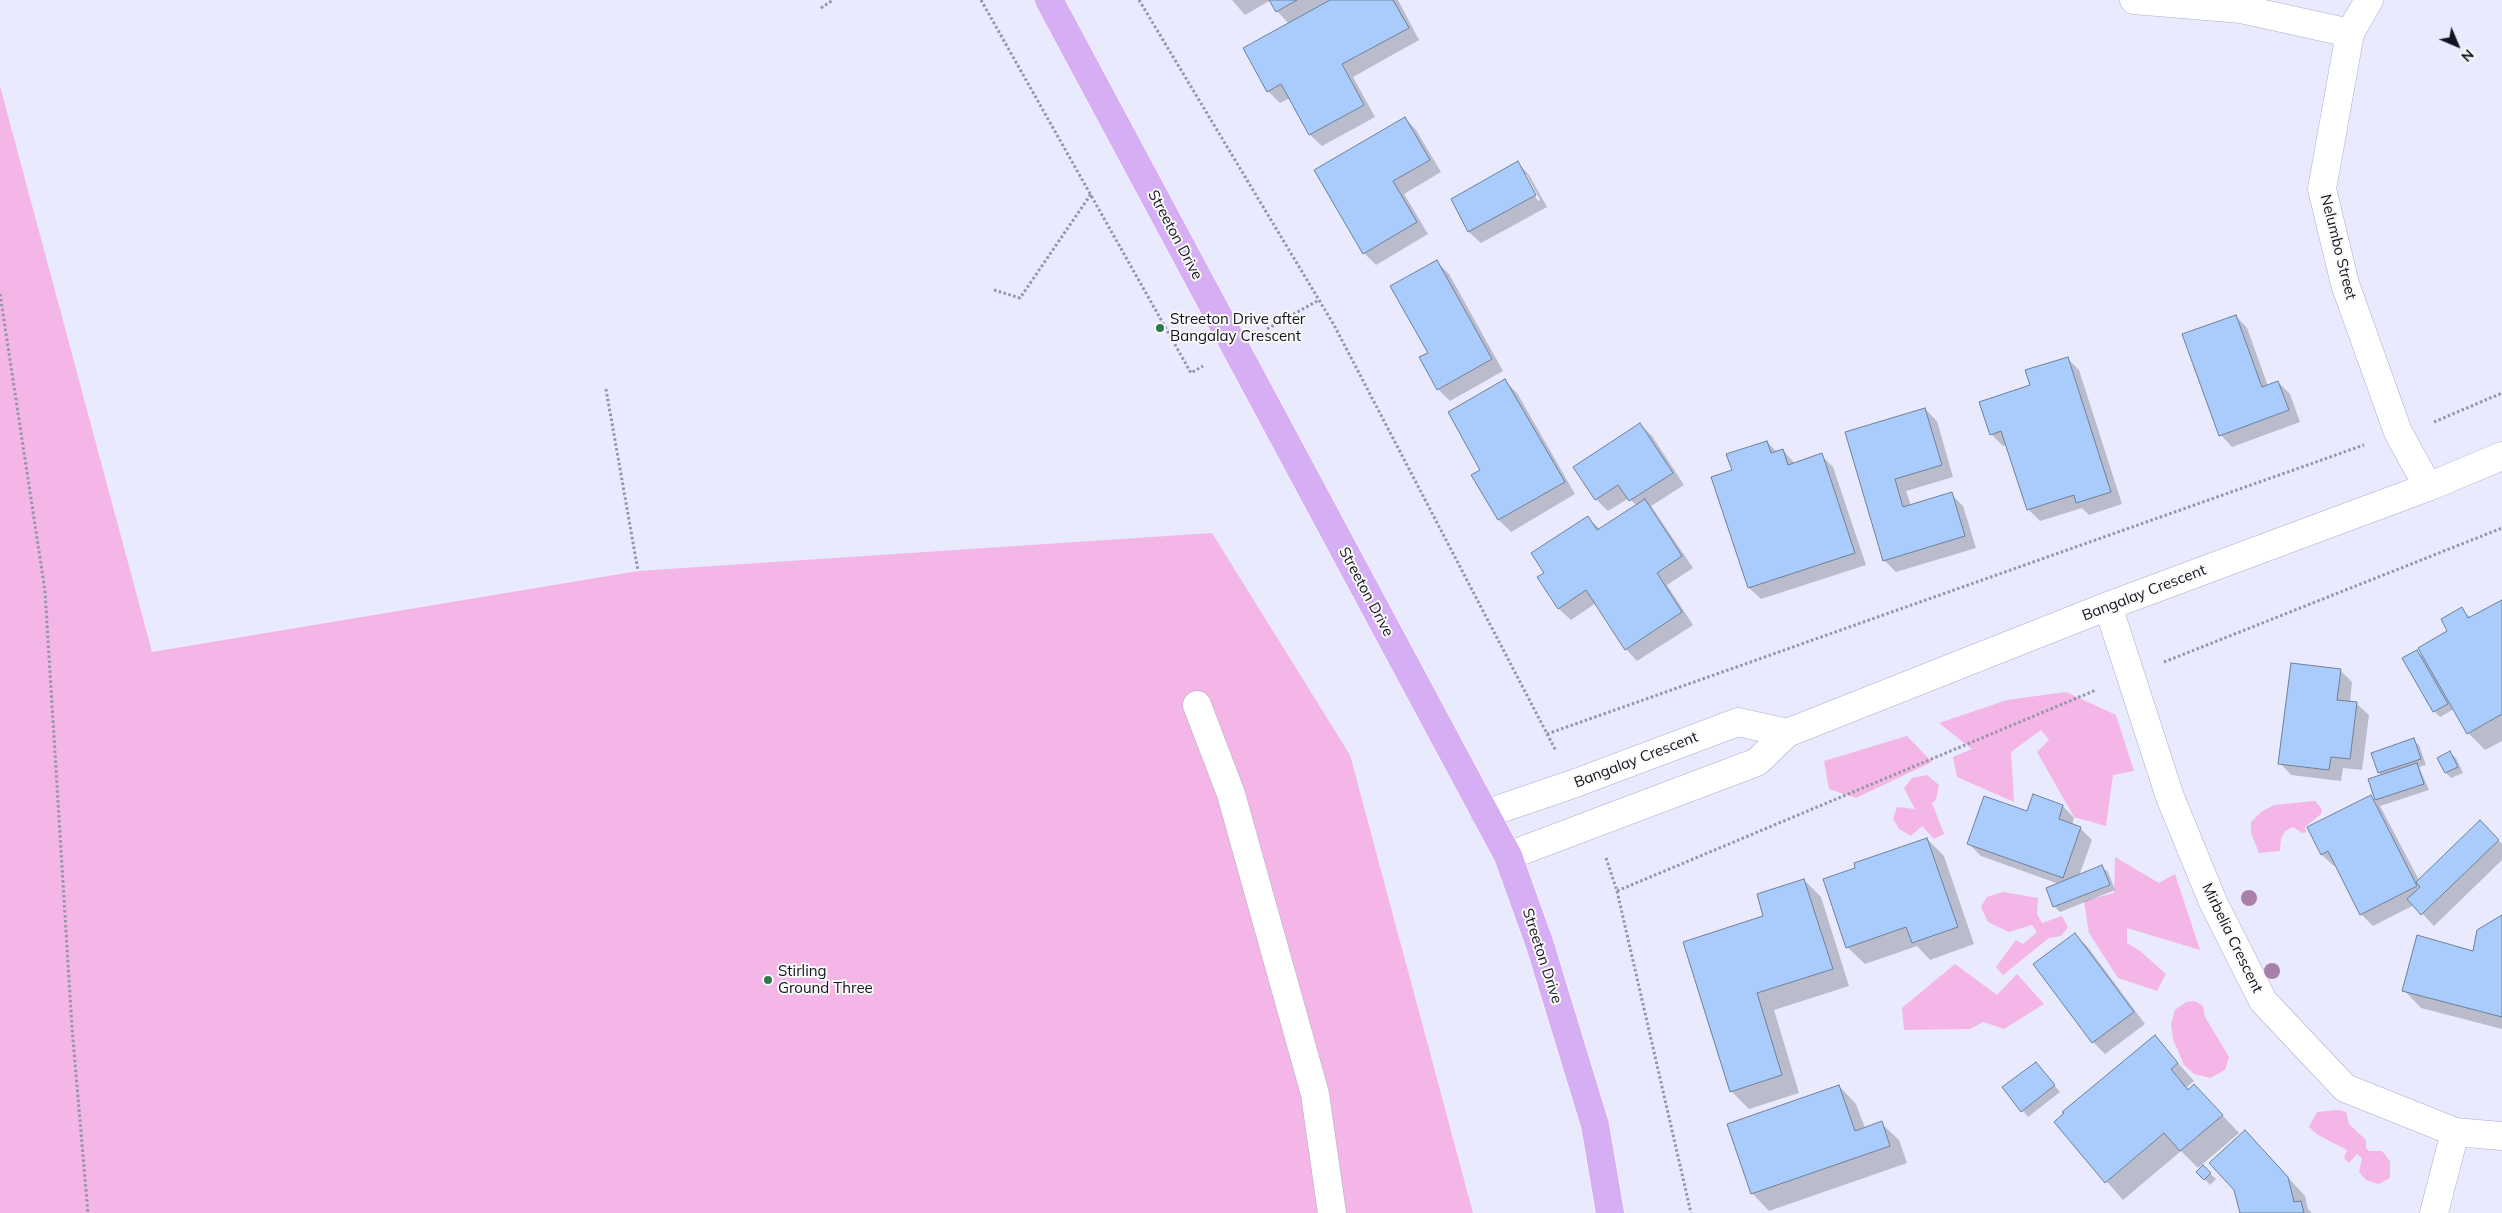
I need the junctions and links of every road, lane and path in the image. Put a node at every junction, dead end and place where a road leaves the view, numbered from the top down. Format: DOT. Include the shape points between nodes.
graph roads {
  1 [pos="833,0"];
  2 [pos="1049,0"];
  3 [pos="1139,0"];
  4 [pos="2134,0"];
  5 [pos="2369,0"];
  6 [pos="821,8"];
  7 [pos="2350,33"];
  8 [pos="1091,194"];
  9 [pos="994,290"];
  10 [pos="0,294"];
  11 [pos="606,389"];
  12 [pos="2502,393"];
  13 [pos="2398,432"];
  14 [pos="2502,456"];
  15 [pos="2428,486"];
  16 [pos="2502,528"];
  17 [pos="638,571"];
  18 [pos="2108,606"];
  19 [pos="2131,675"];
  20 [pos="1197,704"];
  21 [pos="1787,733"];
  22 [pos="1547,734"];
  23 [pos="1573,784"];
  24 [pos="1485,814"];
  25 [pos="1593,824"];
  26 [pos="1508,856"];
  27 [pos="1617,891"];
  28 [pos="2455,1132"];
  29 [pos="2502,1136"];
  30 [pos="88,1213"];
  31 [pos="1332,1213"];
  32 [pos="1610,1213"];
  33 [pos="1691,1213"];
  34 [pos="2434,1213"];
  1 -- 6 [label="path"];
  2 -- 24 [label="main road, Streeton Drive"];
  3 -- 22 [label="path" via="1334,325"];
  4 -- 7 [label="street" via="2241,9"];
  5 -- 7 [label="street, Nelumbo Street"];
  7 -- 13 [label="street, Nelumbo Street" via="2322,189 2345,284"];
  8 -- 9 [label="path" via="1020,298"];
  10 -- 30 [label="path" via="45,591 72,1028"];
  11 -- 17 [label="path"];
  12 -- 13 [label="path" via="2437,421"];
  13 -- 15 [label="street, Nelumbo Street"];
  13 -- 22 [label="path"];
  14 -- 15 [label="street, Bangalay Crescent"];
  15 -- 18 [label="street, Bangalay Crescent"];
  16 -- 19 [label="path"];
  18 -- 19 [label="street, Mirbelia Crescent"];
  18 -- 21 [label="street, Bangalay Crescent"];
  19 -- 27 [label="path"];
  19 -- 28 [label="street, Mirbelia Crescent" via="2170,798 2213,902 2263,1001 2345,1088"];
  20 -- 31 [label="street" via="1231,794 1315,1094"];
  21 -- 23 [label="street, Bangalay Crescent" via="1738,722"];
  21 -- 25 [label="street, Bangalay Crescent" via="1757,762"];
  22 -- 23 [label="path"];
  23 -- 24 [label="street, Bangalay Crescent"];
  24 -- 26 [label="main road, Streeton Drive"];
  25 -- 26 [label="street, Bangalay Crescent"];
  25 -- 27 [label="path"];
  26 -- 32 [label="main road, Streeton Drive" via="1540,945 1595,1125"];
  27 -- 33 [label="path"];
  28 -- 29 [label="street, Mirbelia Crescent"];
  28 -- 34 [label="street"];
}
